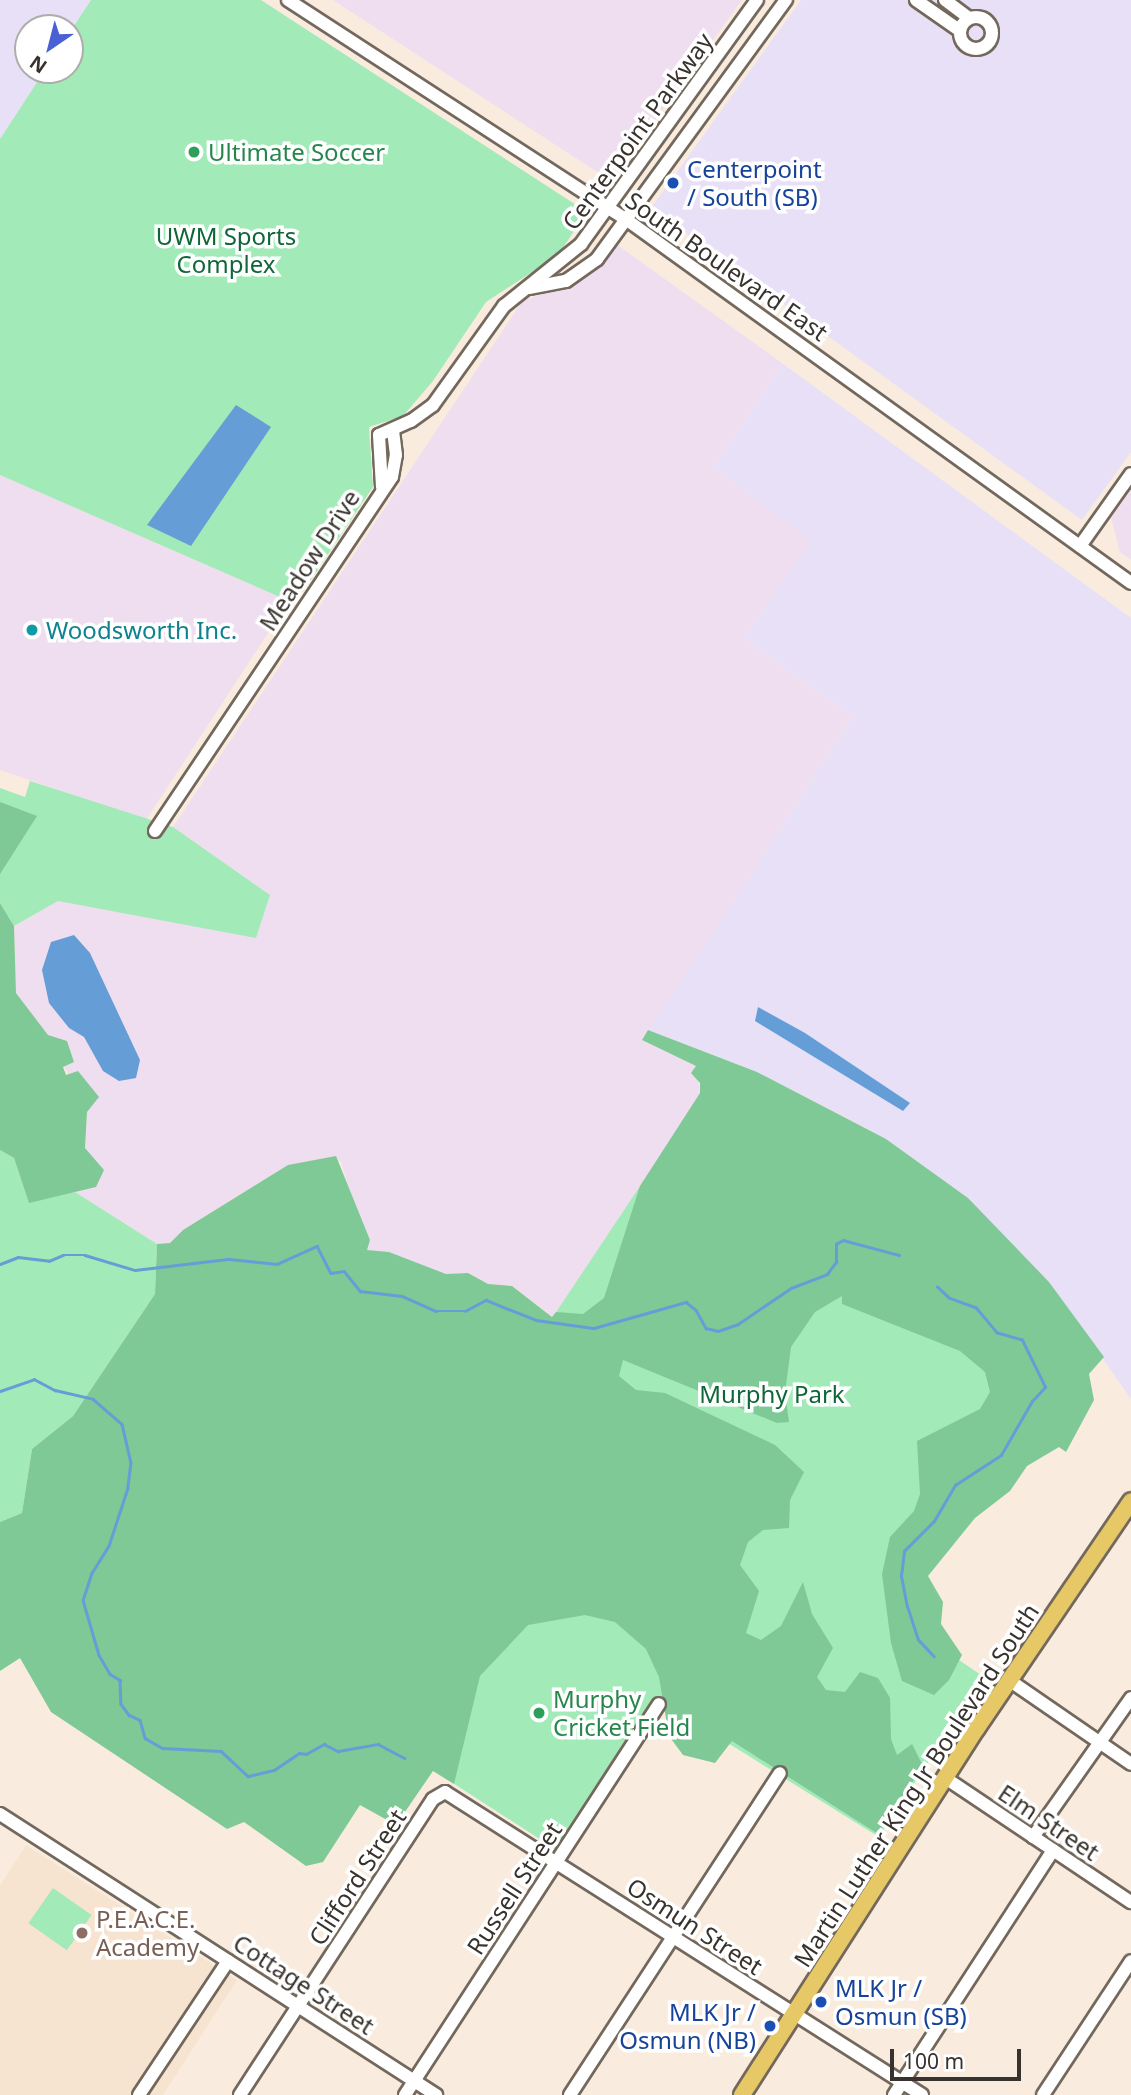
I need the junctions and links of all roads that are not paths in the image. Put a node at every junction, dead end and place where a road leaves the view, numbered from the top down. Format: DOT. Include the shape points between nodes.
graph roads {
  1 [pos="288,0"];
  2 [pos="757,0"];
  3 [pos="786,0"];
  4 [pos="916,0"];
  5 [pos="945,0"];
  6 [pos="969,18"];
  7 [pos="744,19"];
  8 [pos="959,30"];
  9 [pos="719,94"];
  10 [pos="651,152"];
  11 [pos="667,166"];
  12 [pos="609,209"];
  13 [pos="627,220"];
  14 [pos="574,251"];
  15 [pos="590,266"];
  16 [pos="529,288"];
  17 [pos="393,431"];
  18 [pos="379,435"];
  19 [pos="1131,474"];
  20 [pos="382,486"];
  21 [pos="1080,546"];
  22 [pos="1131,583"];
  23 [pos="155,831"];
  24 [pos="1131,1501"];
  25 [pos="1009,1680"];
  26 [pos="1131,1698"];
  27 [pos="659,1704"];
  28 [pos="1100,1742"];
  29 [pos="1131,1764"];
  30 [pos="780,1773"];
  31 [pos="944,1777"];
  32 [pos="445,1792"];
  33 [pos="4,1815"];
  34 [pos="1033,1837"];
  35 [pos="1053,1850"];
  36 [pos="556,1862"];
  37 [pos="1131,1902"];
  38 [pos="673,1937"];
  39 [pos="228,1961"];
  40 [pos="1131,1961"];
  41 [pos="298,2006"];
  42 [pos="795,2014"];
  43 [pos="414,2081"];
  44 [pos="902,2082"];
  45 [pos="139,2095"];
  46 [pos="240,2095"];
  47 [pos="405,2095"];
  48 [pos="436,2095"];
  49 [pos="570,2095"];
  50 [pos="742,2095"];
  51 [pos="894,2095"];
  52 [pos="922,2095"];
  53 [pos="1043,2095"];
  1 -- 12 [label="street, South Boulevard East"];
  2 -- 7 [label="street, Centerpoint Parkway"];
  3 -- 9 [label="street, Centerpoint Parkway"];
  4 -- 8 [label="street"];
  5 -- 6 [label="street"];
  6 -- 8 [label="street"];
  6 -- 8 [label="street" via="989,23 992,36 987,45 970,48"];
  7 -- 9 [label="street" via="753,29 752,35 727,70"];
  7 -- 10 [label="street, Centerpoint Parkway"];
  9 -- 11 [label="street, Centerpoint Parkway"];
  10 -- 11 [label="street"];
  10 -- 12 [label="street, Centerpoint Parkway"];
  11 -- 13 [label="street, Centerpoint Parkway"];
  12 -- 13 [label="street, South Boulevard East"];
  12 -- 14 [label="street, Centerpoint Parkway"];
  13 -- 15 [label="street, Centerpoint Parkway"];
  13 -- 21 [label="street, South Boulevard East"];
  14 -- 15 [label="street, Centerpoint Parkway"];
  14 -- 16 [label="street, Centerpoint Parkway"];
  15 -- 16 [label="street, Centerpoint Parkway" via="566,281"];
  16 -- 17 [label="street, Centerpoint Parkway" via="504,306 437,401"];
  17 -- 18 [label="street, Centerpoint Parkway"];
  17 -- 20 [label="street, Meadow Drive" via="395,470"];
  18 -- 20 [label="street, Meadow Drive"];
  19 -- 21 [label="street"];
  20 -- 23 [label="street, Meadow Drive"];
  21 -- 22 [label="street, South Boulevard East"];
  24 -- 25 [label="main road, Martin Luther King Jr Boulevard South"];
  25 -- 28 [label="street"];
  25 -- 31 [label="main road, Martin Luther King Jr Boulevard South"];
  26 -- 28 [label="street"];
  27 -- 36 [label="street, Russell Street"];
  28 -- 29 [label="street"];
  28 -- 34 [label="street"];
  30 -- 38 [label="street"];
  31 -- 34 [label="street, Elm Street"];
  31 -- 42 [label="main road, Martin Luther King Jr Boulevard South"];
  32 -- 36 [label="street, Osmun Street"];
  32 -- 41 [label="street, Clifford Street" via="433,1799"];
  33 -- 39 [label="street, Cottage Street"];
  34 -- 35 [label="street, Elm Street"];
  35 -- 37 [label="street, Elm Street"];
  35 -- 44 [label="street"];
  36 -- 38 [label="street, Osmun Street"];
  36 -- 43 [label="street, Russell Street"];
  38 -- 42 [label="street, Osmun Street"];
  38 -- 49 [label="street"];
  39 -- 41 [label="street, Cottage Street"];
  39 -- 45 [label="street"];
  40 -- 53 [label="street"];
  41 -- 43 [label="street, Cottage Street"];
  41 -- 46 [label="street, Clifford Street"];
  42 -- 44 [label="street, Osmun Street"];
  42 -- 50 [label="main road, Martin Luther King Jr Boulevard South"];
  43 -- 47 [label="street, Russell Street"];
  43 -- 48 [label="street, Cottage Street"];
  44 -- 51 [label="street"];
  44 -- 52 [label="street, Osmun Street"];
}
